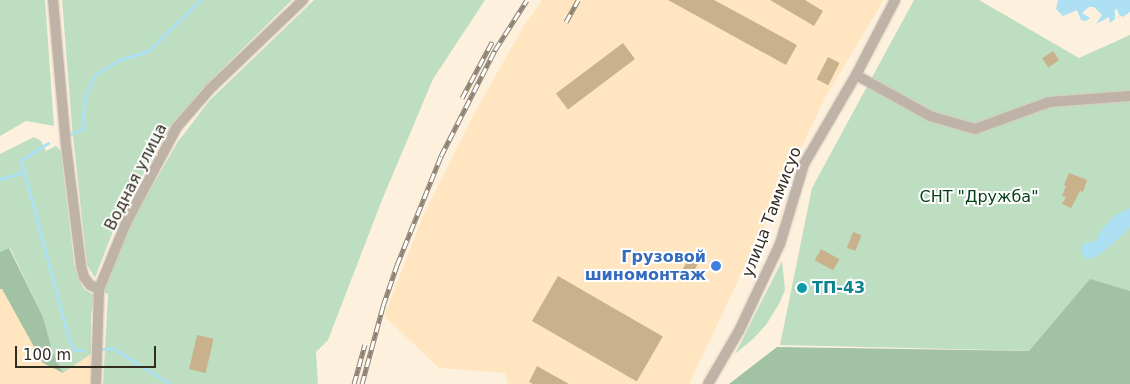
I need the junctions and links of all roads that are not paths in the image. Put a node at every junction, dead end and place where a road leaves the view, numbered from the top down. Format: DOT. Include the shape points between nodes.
graph roads {
  1 [pos="53,0"];
  2 [pos="303,0"];
  3 [pos="896,0"];
  4 [pos="856,75"];
  5 [pos="1130,96"];
  6 [pos="100,289"];
  7 [pos="96,384"];
  8 [pos="708,384"];
  1 -- 6 [label="street" via="81,266 90,285"];
  2 -- 6 [label="street, Водная улица" via="210,89 177,127 126,223"];
  3 -- 4 [label="street, улица Таммисуо"];
  4 -- 5 [label="street" via="930,116 975,129 1049,102"];
  4 -- 8 [label="street, улица Таммисуо" via="804,164 780,244 739,331"];
  6 -- 7 [label="street, Водная улица"];
}
